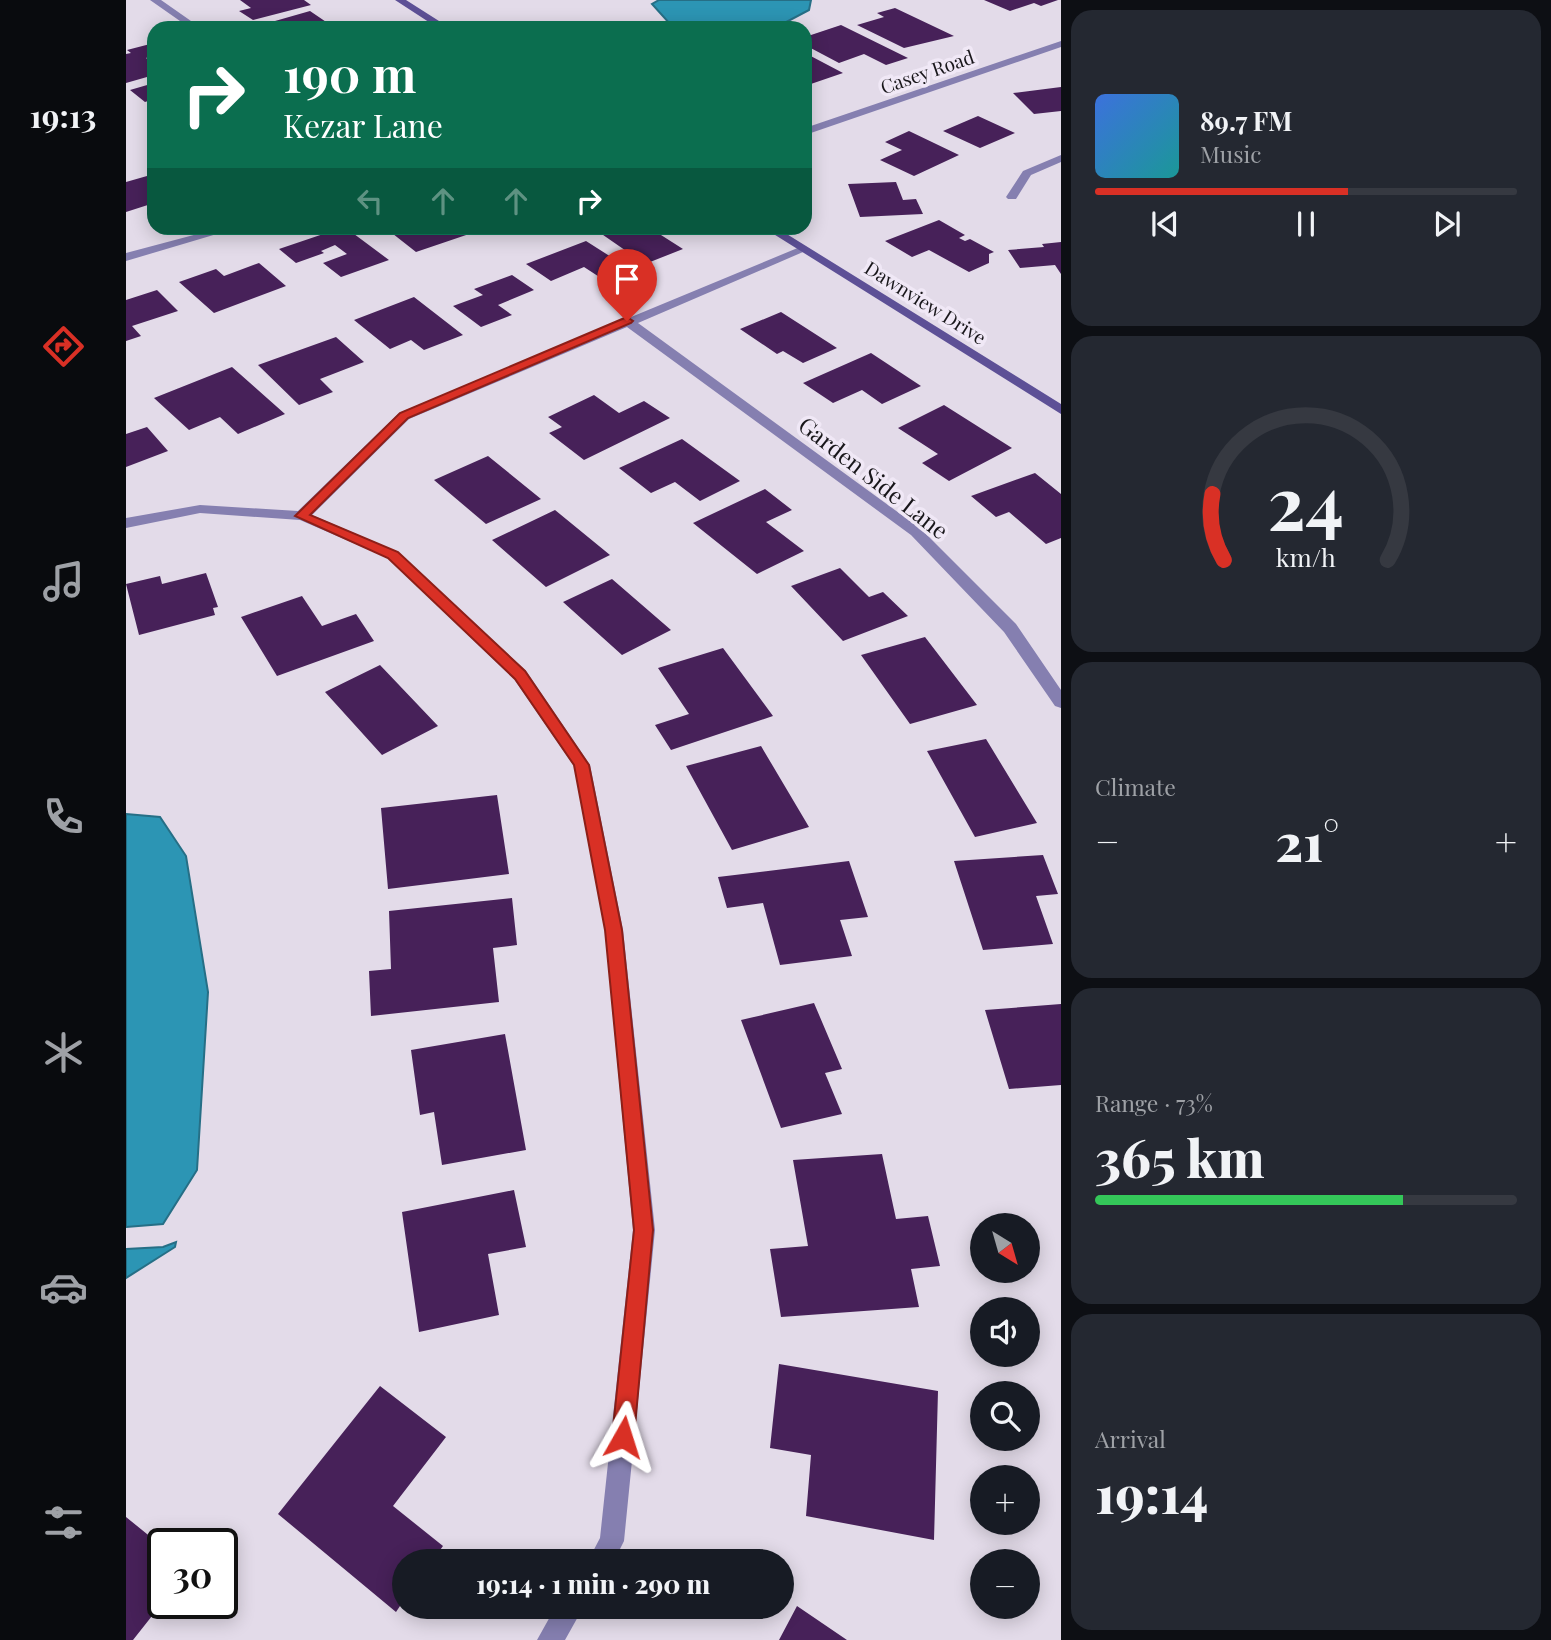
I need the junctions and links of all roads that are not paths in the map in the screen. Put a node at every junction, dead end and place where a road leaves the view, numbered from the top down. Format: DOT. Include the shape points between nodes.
graph roads {
  1 [pos="155,0"];
  2 [pos="400,0"];
  3 [pos="186,21"];
  4 [pos="434,21"];
  5 [pos="1061,44"];
  6 [pos="812,130"];
  7 [pos="1061,158"];
  8 [pos="1012,197"];
  9 [pos="206,235"];
  10 [pos="781,235"];
  11 [pos="804,249"];
  12 [pos="126,257"];
  13 [pos="627,321"];
  14 [pos="1061,410"];
  15 [pos="302,516"];
  16 [pos="126,523"];
  17 [pos="1061,702"];
  18 [pos="607,1549"];
  19 [pos="563,1619"];
  20 [pos="551,1640"];
  1 -- 3 [label="street"];
  2 -- 4 [label="street"];
  5 -- 6 [label="street, Casey Road"];
  7 -- 8 [label="street" via="1027,173"];
  9 -- 12 [label="street"];
  10 -- 11 [label="street, Dawnview Drive"];
  11 -- 13 [label="street"];
  11 -- 14 [label="street, Dawnview Drive"];
  13 -- 15 [label="street" via="404,416"];
  13 -- 17 [label="street, Garden Side Lane" via="916,532 1010,628"];
  15 -- 16 [label="street" via="200,509"];
  15 -- 18 [label="street" via="393,555 520,675 582,765 614,930 644,1230 612,1541"];
  19 -- 20 [label="street"];
}
